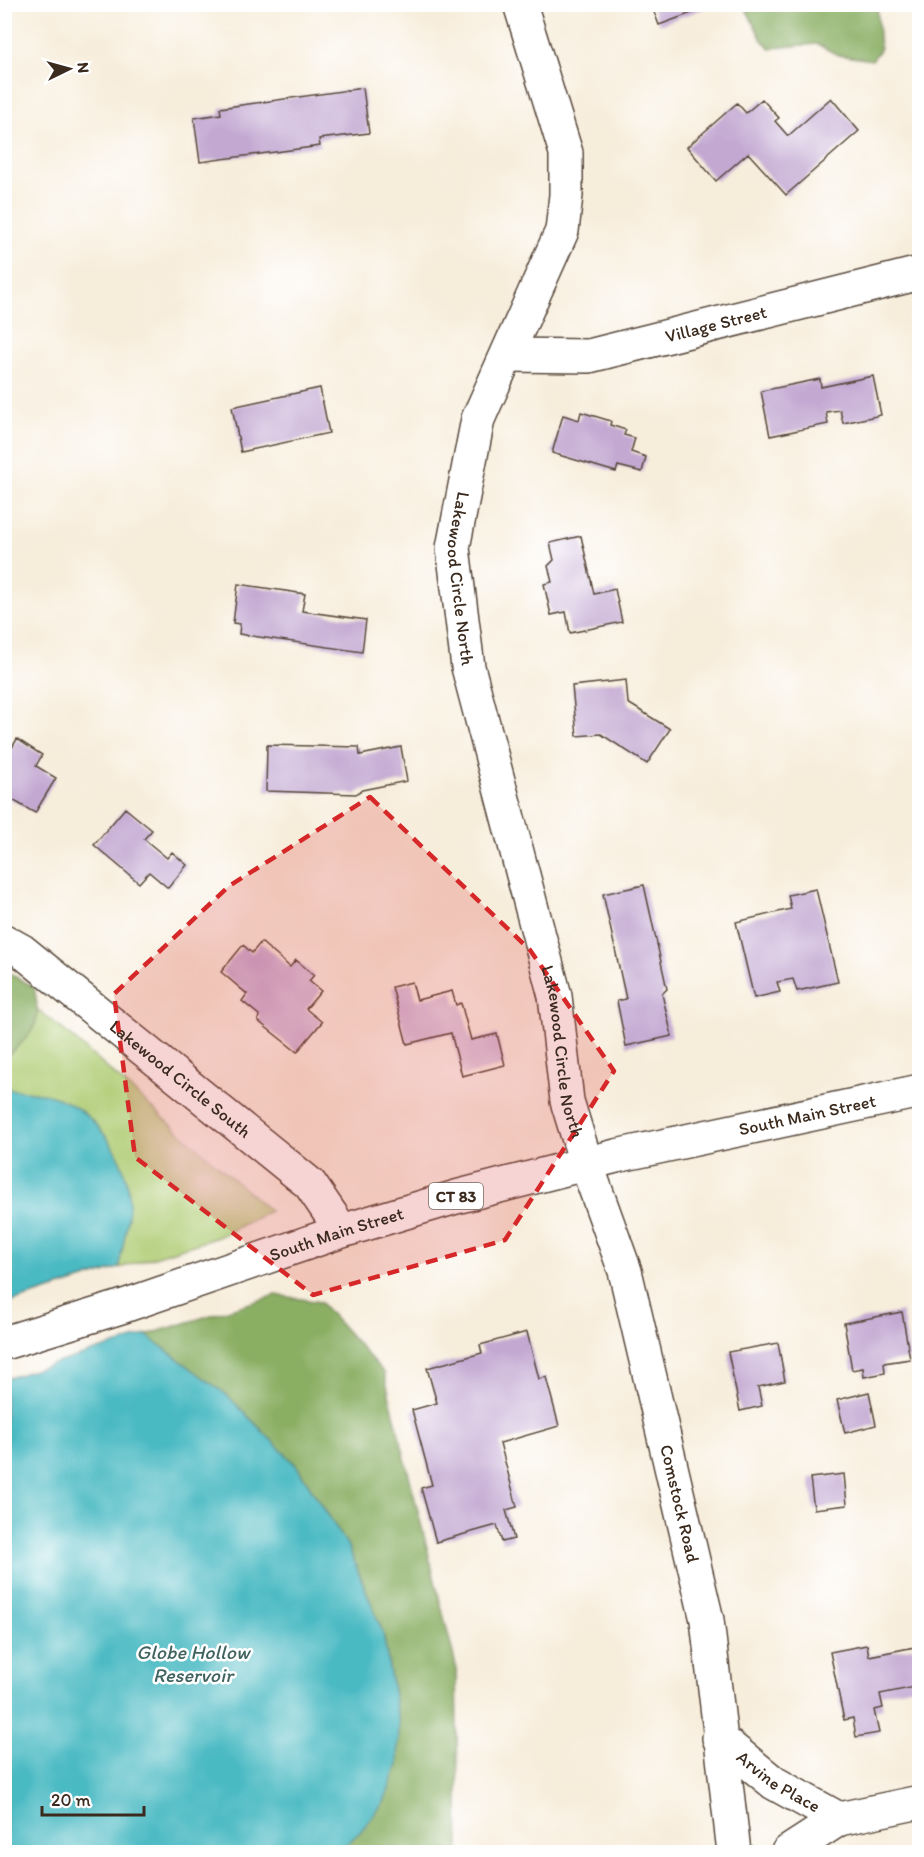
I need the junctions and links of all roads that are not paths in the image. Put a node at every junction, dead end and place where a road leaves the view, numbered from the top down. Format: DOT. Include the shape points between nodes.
graph roads {
  1 [pos="520,4"];
  2 [pos="920,273"];
  3 [pos="508,355"];
  4 [pos="4,941"];
  5 [pos="920,1091"];
  6 [pos="586,1163"];
  7 [pos="342,1231"];
  8 [pos="4,1343"];
  9 [pos="719,1738"];
  10 [pos="920,1802"];
  11 [pos="839,1819"];
  12 [pos="734,1852"];
  13 [pos="788,1852"];
  1 -- 3 [label="street, Lakewood Circle North" via="566,153 566,195 562,231"];
  2 -- 3 [label="street, Village Street" via="589,356"];
  3 -- 6 [label="street, Lakewood Circle North" via="478,419 453,548 468,667 555,996 567,1101"];
  4 -- 7 [label="street, Lakewood Circle South" via="22,951 310,1184"];
  5 -- 6 [label="street, South Main Street / CT 83"];
  6 -- 7 [label="street, South Main Street / CT 83"];
  6 -- 9 [label="street, Comstock Road" via="626,1271 704,1608"];
  7 -- 8 [label="street, South Main Street / CT 83" via="135,1303"];
  9 -- 11 [label="street, Arvine Place" via="774,1783"];
  9 -- 12 [label="street, Comstock Road"];
  10 -- 11 [label="street, Arvine Place"];
  11 -- 13 [label="street, Arvine Place"];
}
